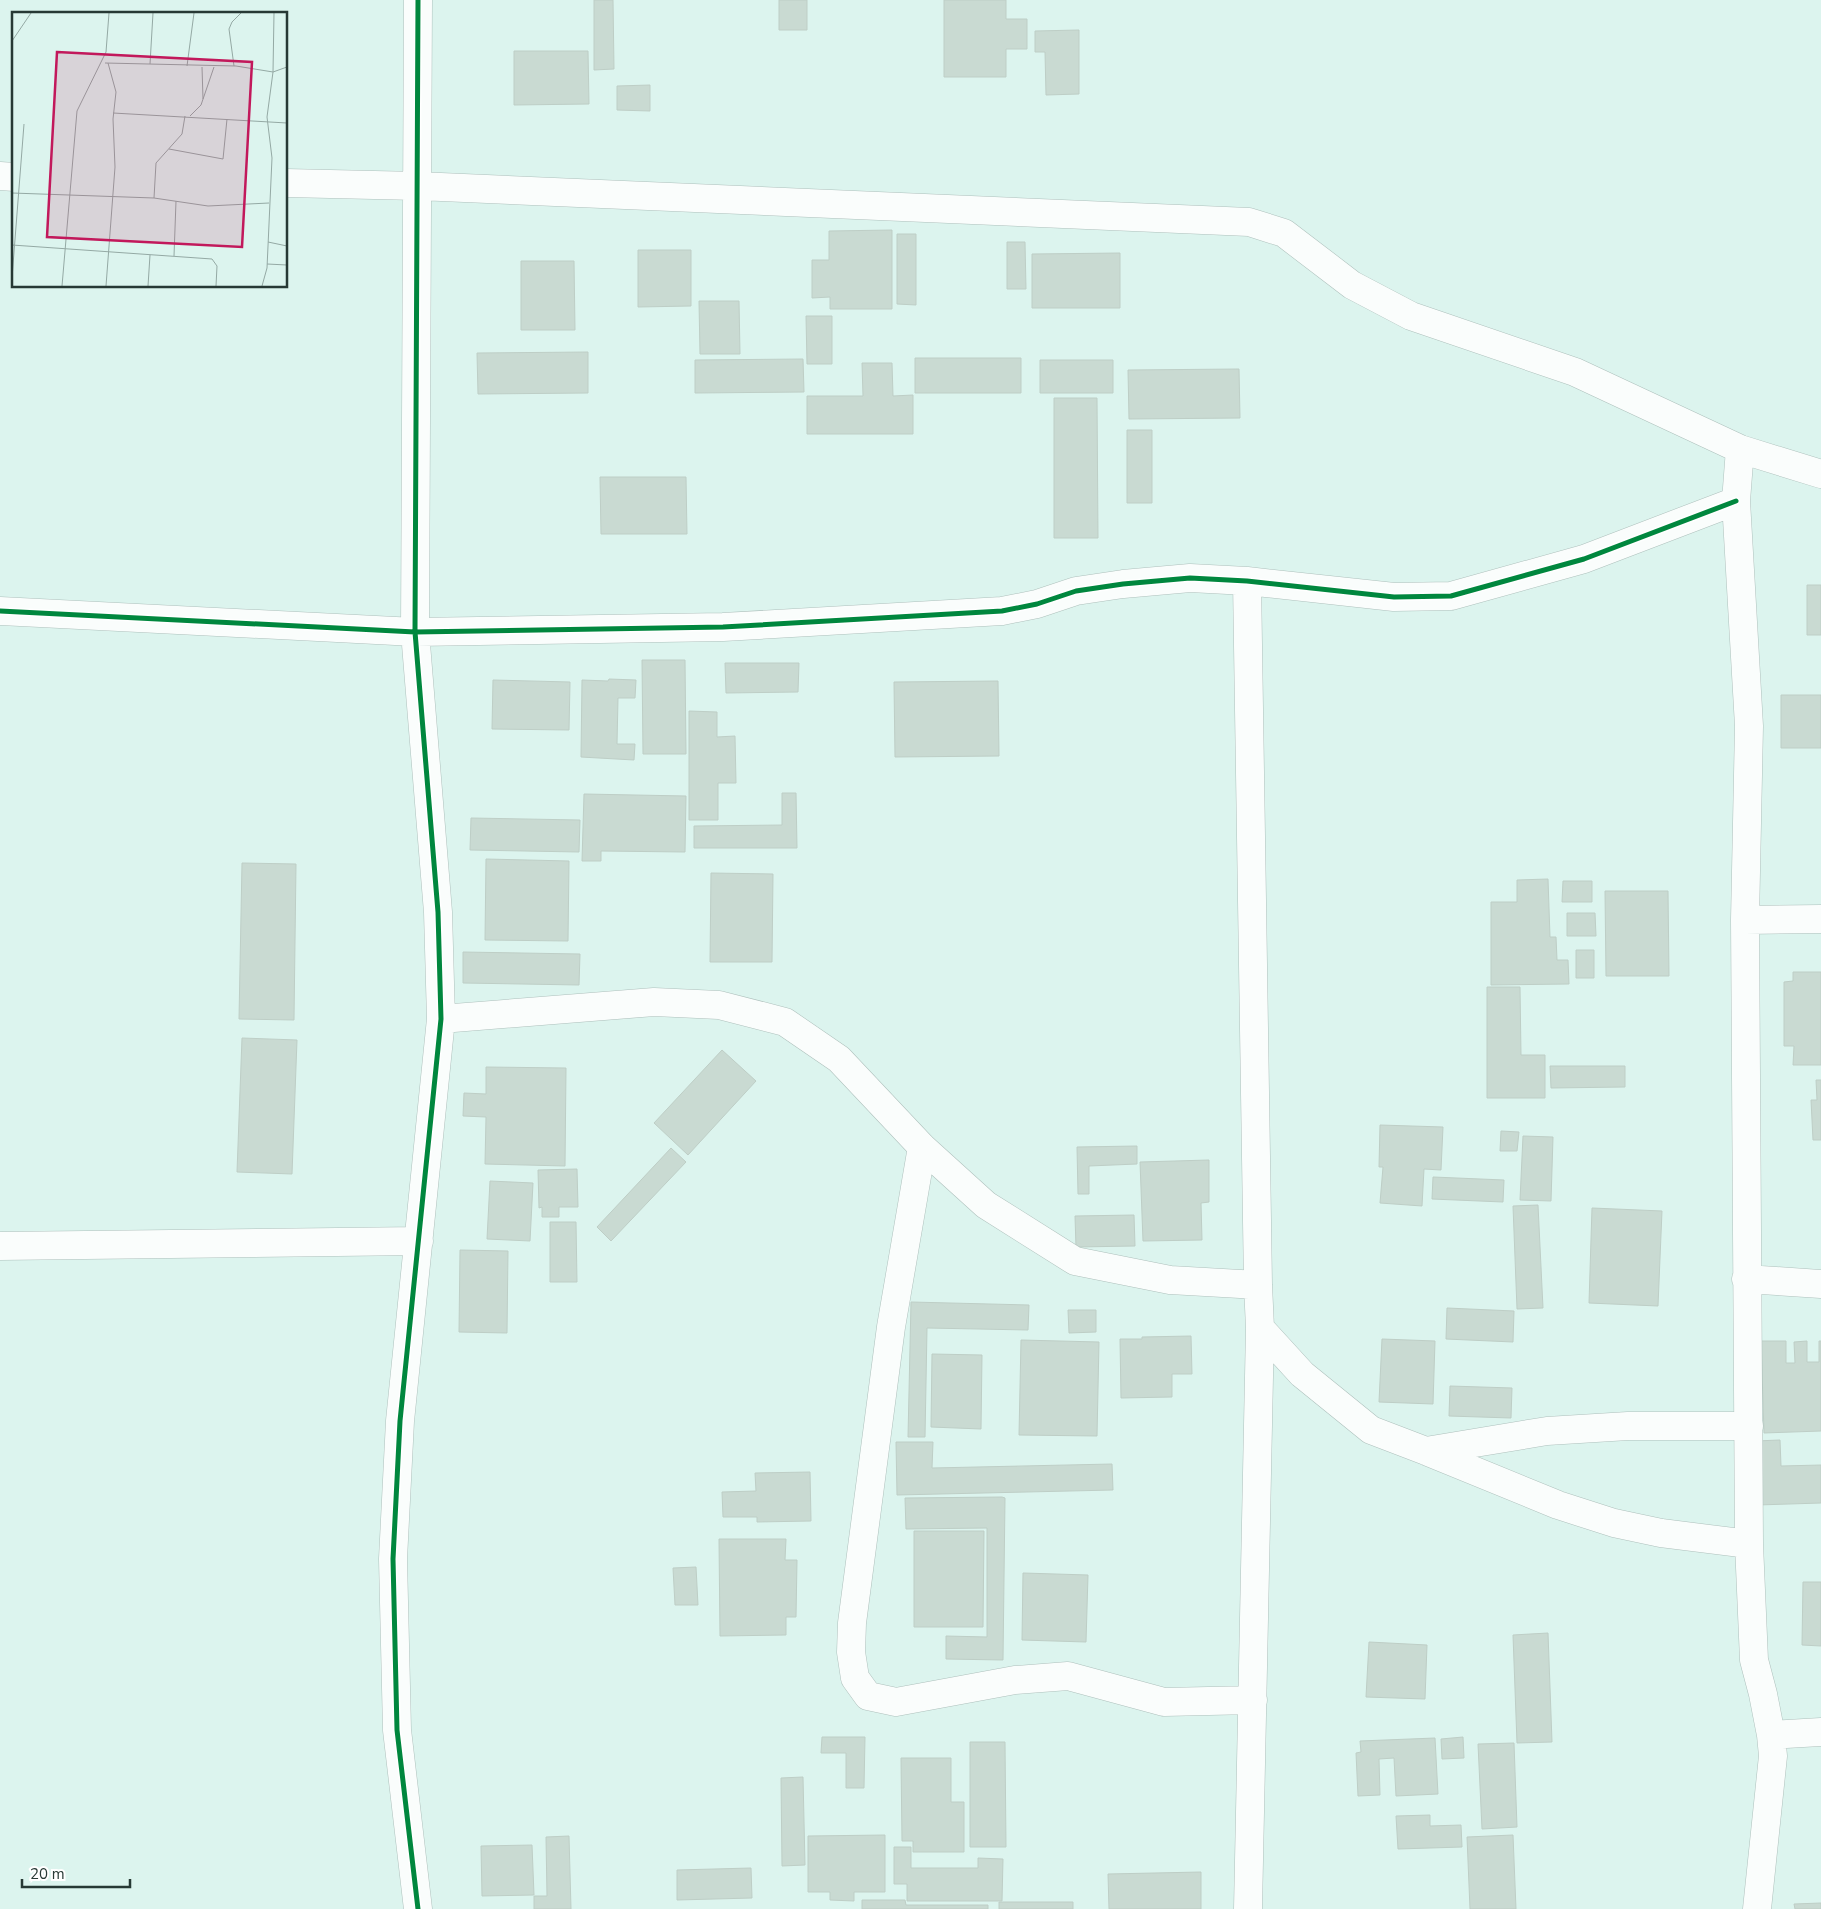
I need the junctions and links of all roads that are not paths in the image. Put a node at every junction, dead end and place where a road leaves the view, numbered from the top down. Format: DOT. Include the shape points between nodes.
graph roads {
  1 [pos="418,0"];
  2 [pos="288,183"];
  3 [pos="418,186"];
  4 [pos="1740,449"];
  5 [pos="1821,474"];
  6 [pos="1736,501"];
  7 [pos="1247,581"];
  8 [pos="0,611"];
  9 [pos="416,632"];
  10 [pos="1821,919"];
  11 [pos="1745,920"];
  12 [pos="440,1020"];
  13 [pos="922,1148"];
  14 [pos="419,1241"];
  15 [pos="0,1246"];
  16 [pos="1746,1279"];
  17 [pos="1821,1284"];
  18 [pos="1258,1285"];
  19 [pos="1260,1328"];
  20 [pos="1748,1426"];
  21 [pos="1426,1451"];
  22 [pos="1749,1544"];
  23 [pos="1252,1700"];
  24 [pos="1821,1732"];
  25 [pos="1771,1735"];
  26 [pos="418,1909"];
  27 [pos="1248,1909"];
  28 [pos="1757,1909"];
  1 -- 3 [label="street"];
  2 -- 3 [label="street"];
  3 -- 4 [label="street" via="1249,222 1284,233 1352,285 1411,316 1575,372"];
  3 -- 9 [label="street"];
  4 -- 5 [label="street"];
  4 -- 6 [label="street"];
  6 -- 7 [label="street" via="1584,559 1451,596 1394,597"];
  6 -- 11 [label="street" via="1749,726"];
  7 -- 9 [label="street" via="1190,578 1123,584 1076,591 1037,604 982,613 724,627"];
  7 -- 18 [label="street"];
  8 -- 9 [label="street"];
  9 -- 12 [label="street" via="438,912"];
  10 -- 11 [label="street"];
  11 -- 16 [label="street"];
  12 -- 13 [label="street" via="654,1002 719,1005 785,1022 838,1060"];
  12 -- 14 [label="street"];
  13 -- 18 [label="street" via="986,1205 1075,1260 1170,1280"];
  13 -- 23 [label="street" via="891,1327 852,1623 850,1652 855,1678 868,1696 896,1702 1015,1680 1068,1676 1164,1702"];
  14 -- 15 [label="street"];
  14 -- 26 [label="street" via="400,1421 392,1559 397,1730"];
  16 -- 17 [label="street"];
  16 -- 20 [label="street"];
  18 -- 19 [label="street"];
  19 -- 21 [label="street" via="1302,1374 1371,1430"];
  19 -- 23 [label="street"];
  20 -- 21 [label="street" via="1628,1426 1547,1431"];
  20 -- 22 [label="street"];
  21 -- 22 [label="street" via="1558,1505 1614,1523 1660,1533"];
  22 -- 25 [label="street" via="1754,1660"];
  23 -- 27 [label="street"];
  24 -- 25 [label="street"];
  25 -- 28 [label="street" via="1773,1756"];
}
